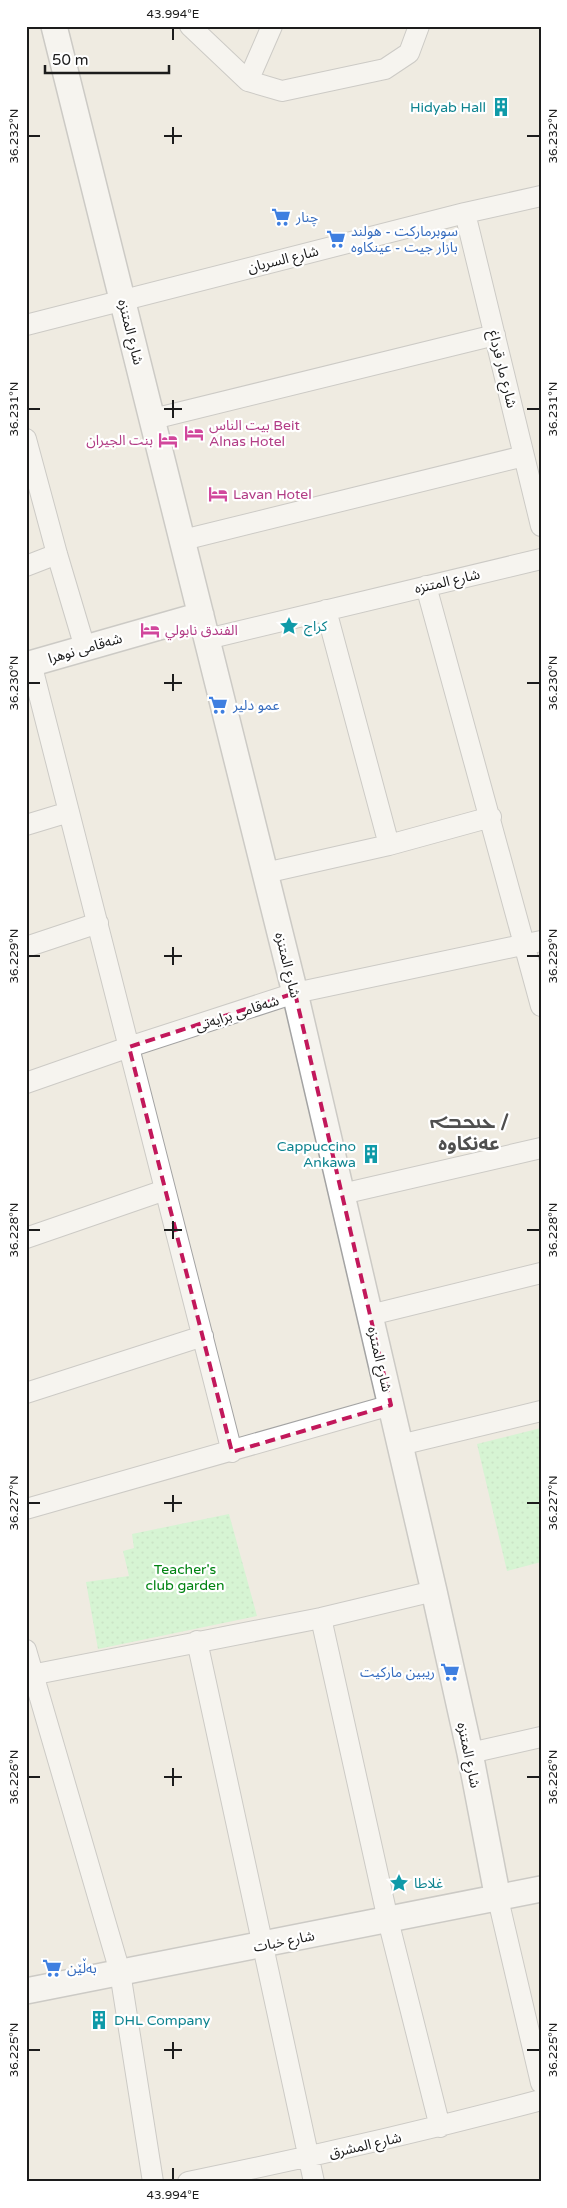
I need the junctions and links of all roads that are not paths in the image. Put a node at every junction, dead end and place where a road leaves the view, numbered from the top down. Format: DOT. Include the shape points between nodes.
graph roads {
  1 [pos="54,26"];
  2 [pos="190,26"];
  3 [pos="272,26"];
  4 [pos="419,26"];
  5 [pos="248,81"];
  6 [pos="541,196"];
  7 [pos="465,213"];
  8 [pos="123,299"];
  9 [pos="26,325"];
  10 [pos="495,335"];
  11 [pos="152,419"];
  12 [pos="26,439"];
  13 [pos="524,456"];
  14 [pos="541,526"];
  15 [pos="183,540"];
  16 [pos="56,554"];
  17 [pos="541,559"];
  18 [pos="26,566"];
  19 [pos="426,586"];
  20 [pos="326,610"];
  21 [pos="204,627"];
  22 [pos="85,648"];
  23 [pos="29,664"];
  24 [pos="69,812"];
  25 [pos="491,817"];
  26 [pos="26,825"];
  27 [pos="388,845"];
  28 [pos="265,872"];
  29 [pos="98,923"];
  30 [pos="533,943"];
  31 [pos="26,947"];
  32 [pos="296,993"];
  33 [pos="541,1006"];
  34 [pos="129,1047"];
  35 [pos="26,1083"];
  36 [pos="541,1148"];
  37 [pos="165,1190"];
  38 [pos="342,1194"];
  39 [pos="26,1238"];
  40 [pos="541,1273"];
  41 [pos="370,1315"];
  42 [pos="203,1336"];
  43 [pos="26,1394"];
  44 [pos="391,1405"];
  45 [pos="541,1411"];
  46 [pos="400,1445"];
  47 [pos="232,1452"];
  48 [pos="26,1509"];
  49 [pos="434,1591"];
  50 [pos="321,1618"];
  51 [pos="197,1641"];
  52 [pos="26,1650"];
  53 [pos="30,1675"];
  54 [pos="541,1737"];
  55 [pos="470,1753"];
  56 [pos="541,1889"];
  57 [pos="498,1899"];
  58 [pos="388,1920"];
  59 [pos="262,1945"];
  60 [pos="120,1972"];
  61 [pos="26,1991"];
  62 [pos="541,2083"];
  63 [pos="541,2100"];
  64 [pos="440,2127"];
  65 [pos="308,2158"];
  66 [pos="153,2182"];
  67 [pos="188,2182"];
  68 [pos="314,2182"];
  1 -- 8 [label="street, شارع المتنزه"];
  2 -- 5 [label="street"];
  3 -- 5 [label="street"];
  4 -- 5 [label="street" via="408,54 386,69 282,91"];
  6 -- 7 [label="street, شارع السريان"];
  7 -- 8 [label="street, شارع السريان"];
  7 -- 10 [label="street, شارع مار قرداغ"];
  8 -- 9 [label="street, شارع السريان"];
  8 -- 11 [label="street, شارع المتنزه"];
  10 -- 11 [label="street"];
  10 -- 13 [label="street, شارع مار قرداغ"];
  11 -- 15 [label="street, شارع المتنزه"];
  12 -- 16 [label="street"];
  13 -- 14 [label="street, شارع مار قرداغ"];
  13 -- 15 [label="street"];
  15 -- 21 [label="street, شارع المتنزه"];
  16 -- 18 [label="street"];
  16 -- 22 [label="street"];
  17 -- 19 [label="street, شارع المتنزه"];
  19 -- 20 [label="street, شارع المتنزه"];
  19 -- 25 [label="street"];
  20 -- 21 [label="street, شارع المتنزه"];
  20 -- 27 [label="street"];
  21 -- 22 [label="street, شەقامی نوهرا"];
  21 -- 28 [label="street, شارع المتنزه"];
  22 -- 23 [label="street, شەقامی نوهرا"];
  23 -- 24 [label="street"];
  24 -- 26 [label="street"];
  24 -- 29 [label="street"];
  25 -- 27 [label="street"];
  25 -- 30 [label="street"];
  27 -- 28 [label="street"];
  28 -- 32 [label="street, شارع المتنزه"];
  29 -- 31 [label="street"];
  29 -- 34 [label="street"];
  30 -- 32 [label="street, شەقامی برایەتی"];
  30 -- 33 [label="street"];
  32 -- 34 [label="street, شەقامی برایەتی"];
  32 -- 38 [label="street, شارع المتنزه"];
  34 -- 35 [label="street, شەقامی برایەتی"];
  34 -- 37 [label="street"];
  36 -- 38 [label="street"];
  37 -- 39 [label="street"];
  37 -- 42 [label="street"];
  38 -- 41 [label="street, شارع المتنزه"];
  40 -- 41 [label="street"];
  41 -- 44 [label="street, شارع المتنزه"];
  42 -- 43 [label="street"];
  42 -- 47 [label="street"];
  44 -- 46 [label="street, شارع المتنزه"];
  44 -- 47 [label="street"];
  45 -- 46 [label="street"];
  46 -- 49 [label="street, شارع المتنزه"];
  47 -- 48 [label="street"];
  49 -- 50 [label="street"];
  49 -- 55 [label="street, شارع المتنزه"];
  50 -- 51 [label="street"];
  50 -- 58 [label="street"];
  51 -- 53 [label="street"];
  51 -- 59 [label="street"];
  52 -- 53 [label="street"];
  53 -- 60 [label="street"];
  54 -- 55 [label="street"];
  55 -- 57 [label="street, شارع المتنزه"];
  56 -- 57 [label="street, شارع خبات"];
  57 -- 58 [label="street, شارع خبات"];
  57 -- 62 [label="street, شارع المتنزه"];
  58 -- 59 [label="street, شارع خبات"];
  58 -- 64 [label="street"];
  59 -- 60 [label="street, شارع خبات"];
  59 -- 65 [label="street"];
  60 -- 61 [label="street, شارع خبات"];
  60 -- 66 [label="street"];
  63 -- 64 [label="street, شارع المشرق"];
  64 -- 65 [label="street, شارع المشرق"];
  65 -- 67 [label="street, شارع المشرق"];
  65 -- 68 [label="street"];
}
